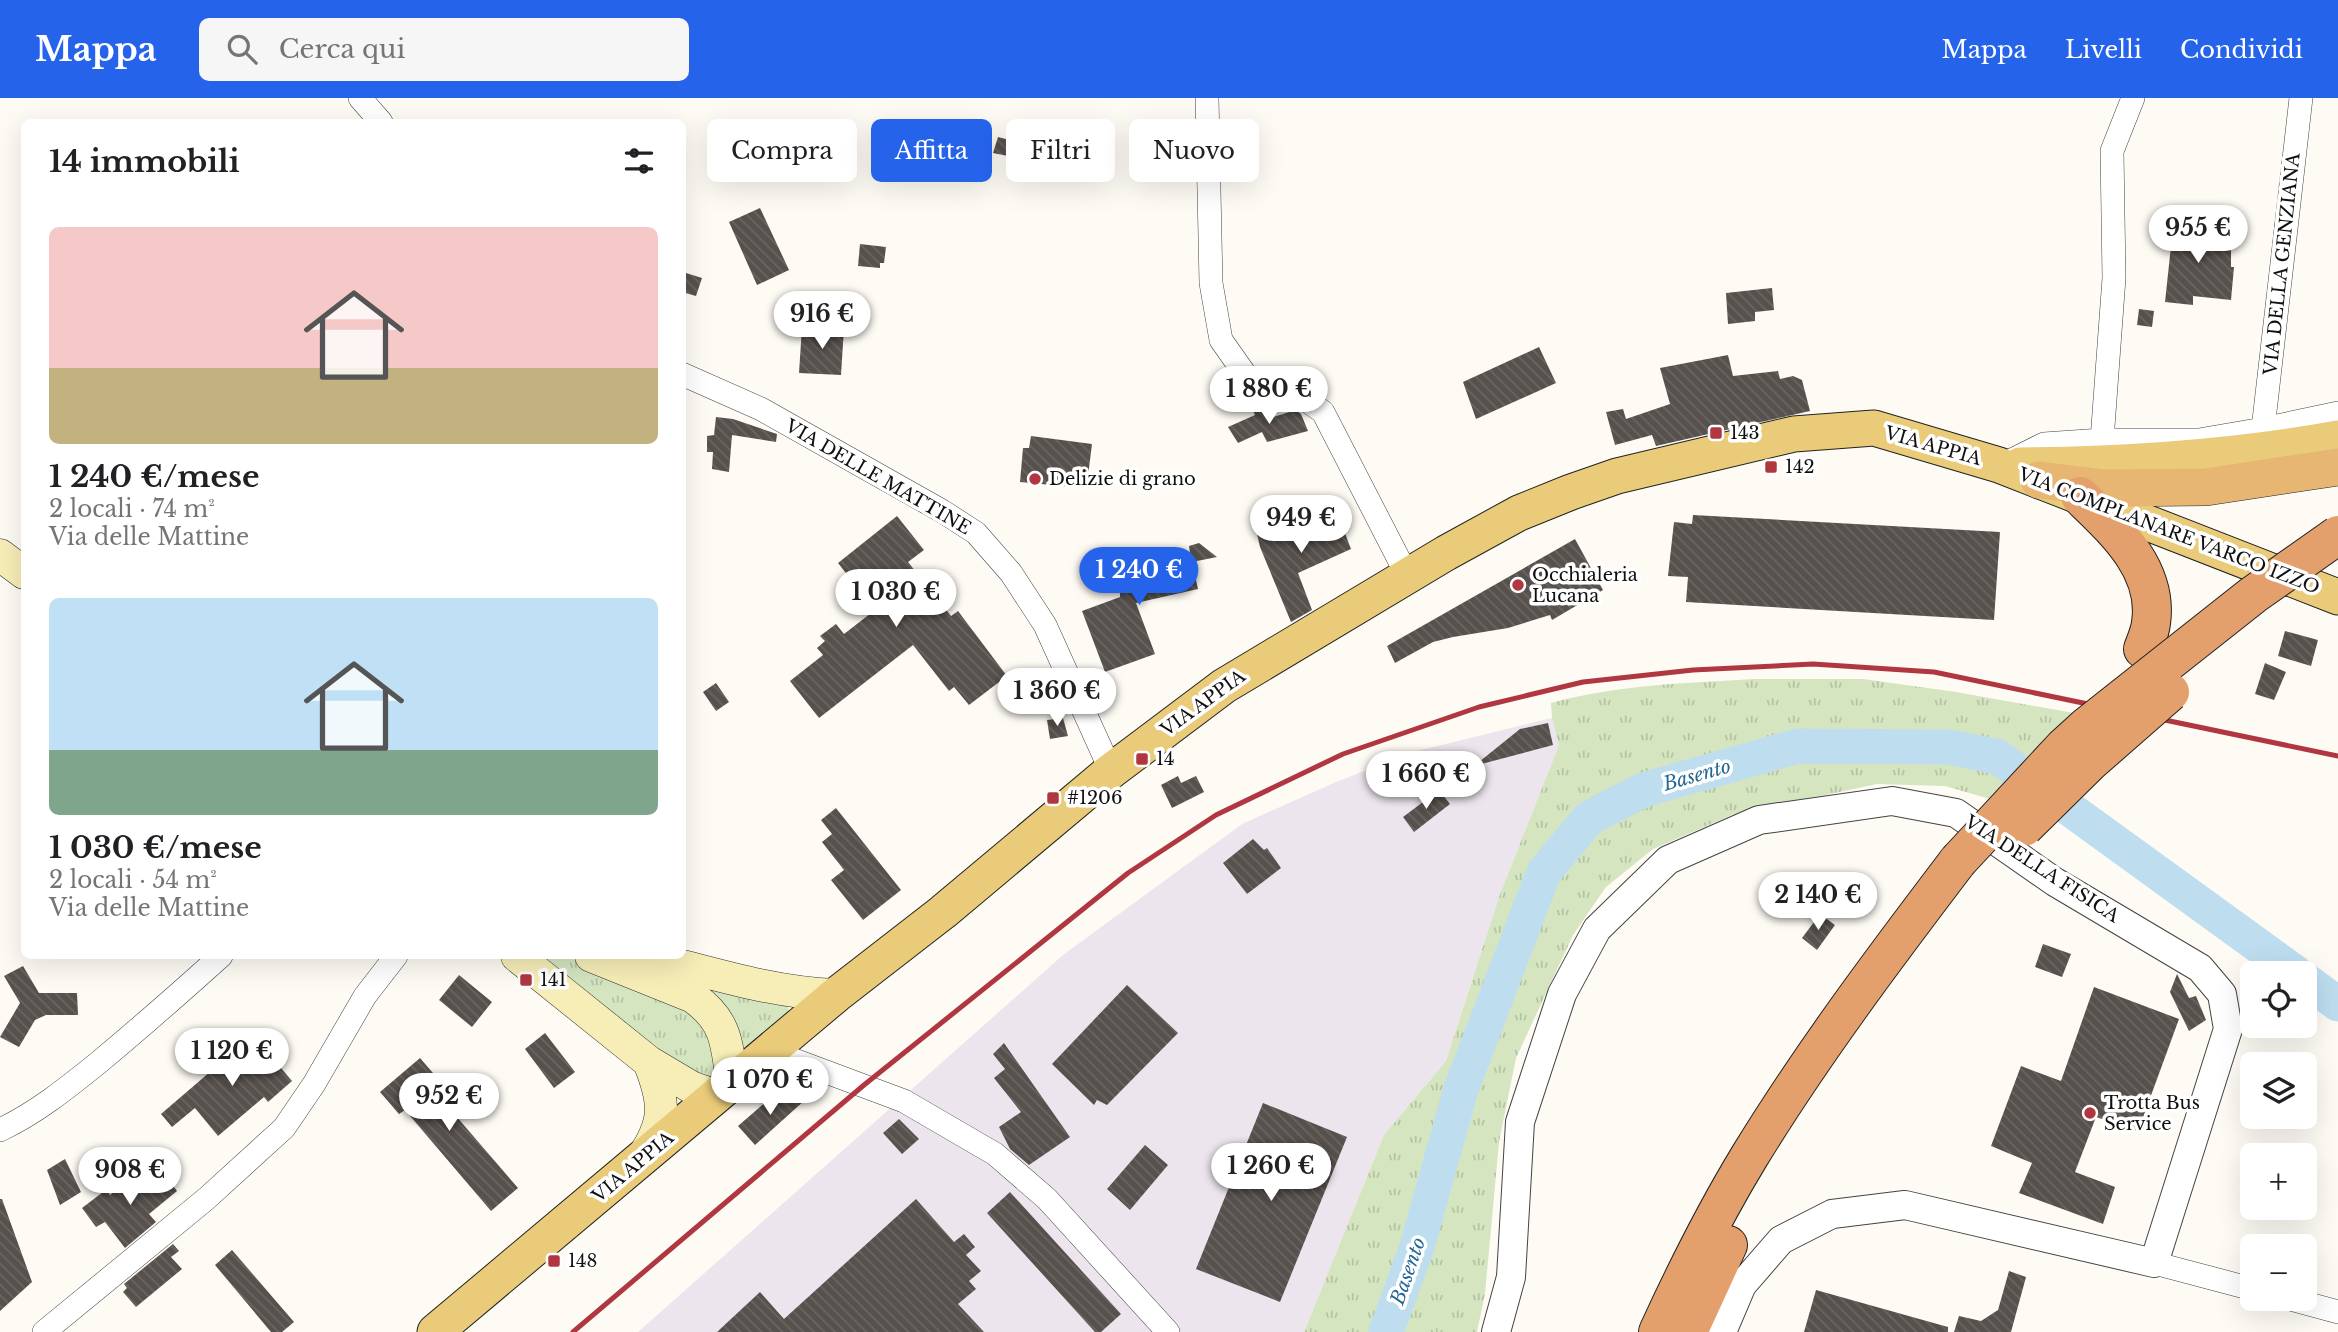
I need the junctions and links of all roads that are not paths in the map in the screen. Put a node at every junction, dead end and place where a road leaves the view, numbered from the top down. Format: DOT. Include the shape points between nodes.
graph roads {
  1 [pos="360,98"];
  2 [pos="1207,98"];
  3 [pos="2133,98"];
  4 [pos="2301,98"];
  5 [pos="378,119"];
  6 [pos="686,376"];
  7 [pos="2338,413"];
  8 [pos="2263,429"];
  9 [pos="2338,438"];
  10 [pos="2102,440"];
  11 [pos="1999,465"];
  12 [pos="2338,467"];
  13 [pos="2039,480"];
  14 [pos="2080,496"];
  15 [pos="2338,535"];
  16 [pos="0,555"];
  17 [pos="2338,563"];
  18 [pos="21,571"];
  19 [pos="1407,575"];
  20 [pos="2338,597"];
  21 [pos="2086,727"];
  22 [pos="1111,771"];
  23 [pos="1971,865"];
  24 [pos="218,959"];
  25 [pos="395,959"];
  26 [pos="521,959"];
  27 [pos="599,959"];
  28 [pos="656,959"];
  29 [pos="836,995"];
  30 [pos="770,1051"];
  31 [pos="649,1062"];
  32 [pos="724,1089"];
  33 [pos="0,1130"];
  34 [pos="641,1160"];
  35 [pos="2154,1263"];
  36 [pos="2240,1286"];
  37 [pos="2317,1306"];
  38 [pos="2338,1312"];
  39 [pos="44,1332"];
  40 [pos="435,1332"];
  41 [pos="1168,1332"];
  42 [pos="1496,1332"];
  43 [pos="1658,1332"];
  44 [pos="1688,1332"];
  45 [pos="1722,1332"];
  1 -- 5 [label="street"];
  2 -- 19 [label="street" via="1211,283 1221,340 1247,377 1299,395 1323,412"];
  3 -- 10 [label="street" via="2112,151 2113,278"];
  4 -- 8 [label="street, VIA DELLA GENZIANA"];
  6 -- 22 [label="street, VIA DELLE MATTINE" via="761,409 976,533 1011,573 1045,625"];
  7 -- 8 [label="street"];
  8 -- 10 [label="street" via="2199,440"];
  9 -- 11 [label="main road" via="2199,457"];
  10 -- 11 [label="street" via="2044,444"];
  11 -- 13 [label="main road, VIA COMPLANARE VARCO IZZO"];
  11 -- 19 [label="main road, VIA APPIA" via="1874,428 1794,434 1617,476 1571,492 1520,513"];
  12 -- 13 [label="highway" via="2206,487 2105,488"];
  13 -- 14 [label="main road, VIA COMPLANARE VARCO IZZO"];
  14 -- 20 [label="main road, VIA COMPLANARE VARCO IZZO"];
  14 -- 21 [label="highway, bridge" via="2135,555 2152,603 2143,649"];
  15 -- 21 [label="highway, bridge" via="2253,595"];
  16 -- 18 [label="main road"];
  17 -- 23 [label="highway, bridge" via="2194,671"];
  19 -- 22 [label="main road, VIA APPIA" via="1224,686"];
  21 -- 23 [label="highway, bridge" via="2064,747"];
  22 -- 29 [label="main road, VIA APPIA"];
  23 -- 43 [label="highway" via="1877,968 1749,1158"];
  23 -- 44 [label="highway" via="1811,1099 1733,1236"];
  24 -- 33 [label="street" via="64,1090"];
  25 -- 39 [label="street" via="365,996 284,1128 206,1199"];
  26 -- 31 [label="main road"];
  27 -- 32 [label="main road" via="706,1006 725,1040"];
  28 -- 29 [label="main road" via="777,988"];
  29 -- 30 [label="main road, VIA APPIA"];
  30 -- 32 [label="main road, VIA APPIA"];
  30 -- 41 [label="street" via="904,1101 995,1154 1047,1199"];
  31 -- 32 [label="main road" via="691,1087"];
  31 -- 34 [label="main road" via="660,1093 660,1122 656,1138"];
  32 -- 34 [label="main road, VIA APPIA"];
  34 -- 40 [label="main road, VIA APPIA"];
  35 -- 36 [label="street"];
  35 -- 42 [label="street, VIA DELLA FISICA" via="2228,1029 2222,994 2200,968 2055,882 1956,813 1892,801 1759,820 1668,860 1597,929 1562,994 1520,1122 1511,1277"];
  35 -- 45 [label="street" via="1905,1205 1832,1214 1781,1240 1742,1285"];
  37 -- 38 [label="street"];
}
